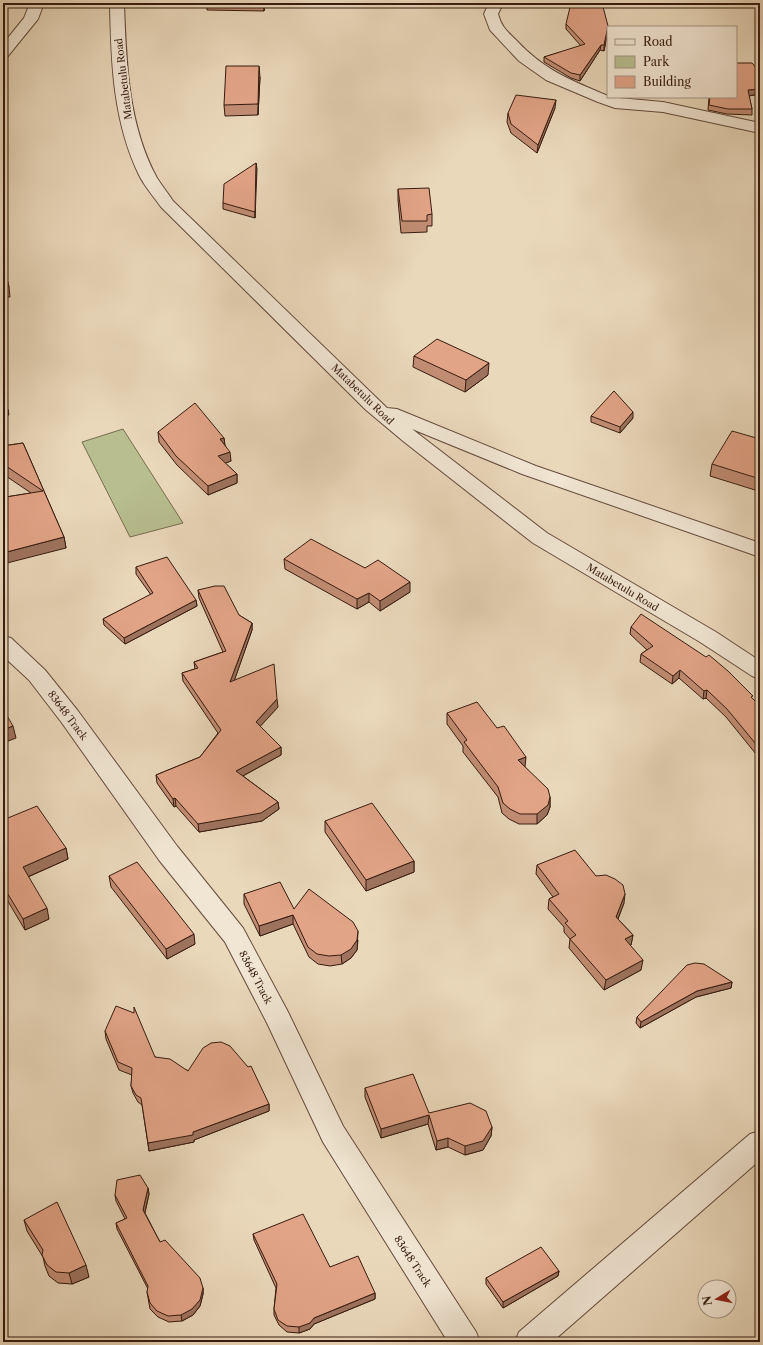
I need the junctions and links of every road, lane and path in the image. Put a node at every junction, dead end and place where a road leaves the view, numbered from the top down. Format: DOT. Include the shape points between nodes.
graph roads {
  1 [pos="37,3"];
  2 [pos="117,3"];
  3 [pos="496,3"];
  4 [pos="3,53"];
  5 [pos="760,128"];
  6 [pos="373,406"];
  7 [pos="760,550"];
  8 [pos="3,643"];
  9 [pos="760,671"];
  10 [pos="760,1143"];
  11 [pos="465,1342"];
  12 [pos="530,1342"];
  1 -- 4 [label="street" via="31,19"];
  2 -- 6 [label="street, Matabetulu Road" via="126,119 148,177 168,204"];
  3 -- 5 [label="street" via="492,14 495,26 524,58 551,77 615,103 663,107"];
  6 -- 7 [label="street" via="529,470"];
  6 -- 9 [label="street, Matabetulu Road" via="410,438 540,538 708,637"];
  8 -- 11 [label="street, 83648 Track" via="37,676 70,717 168,853 234,934 279,1020 333,1134"];
  10 -- 12 [label="street"];
}
